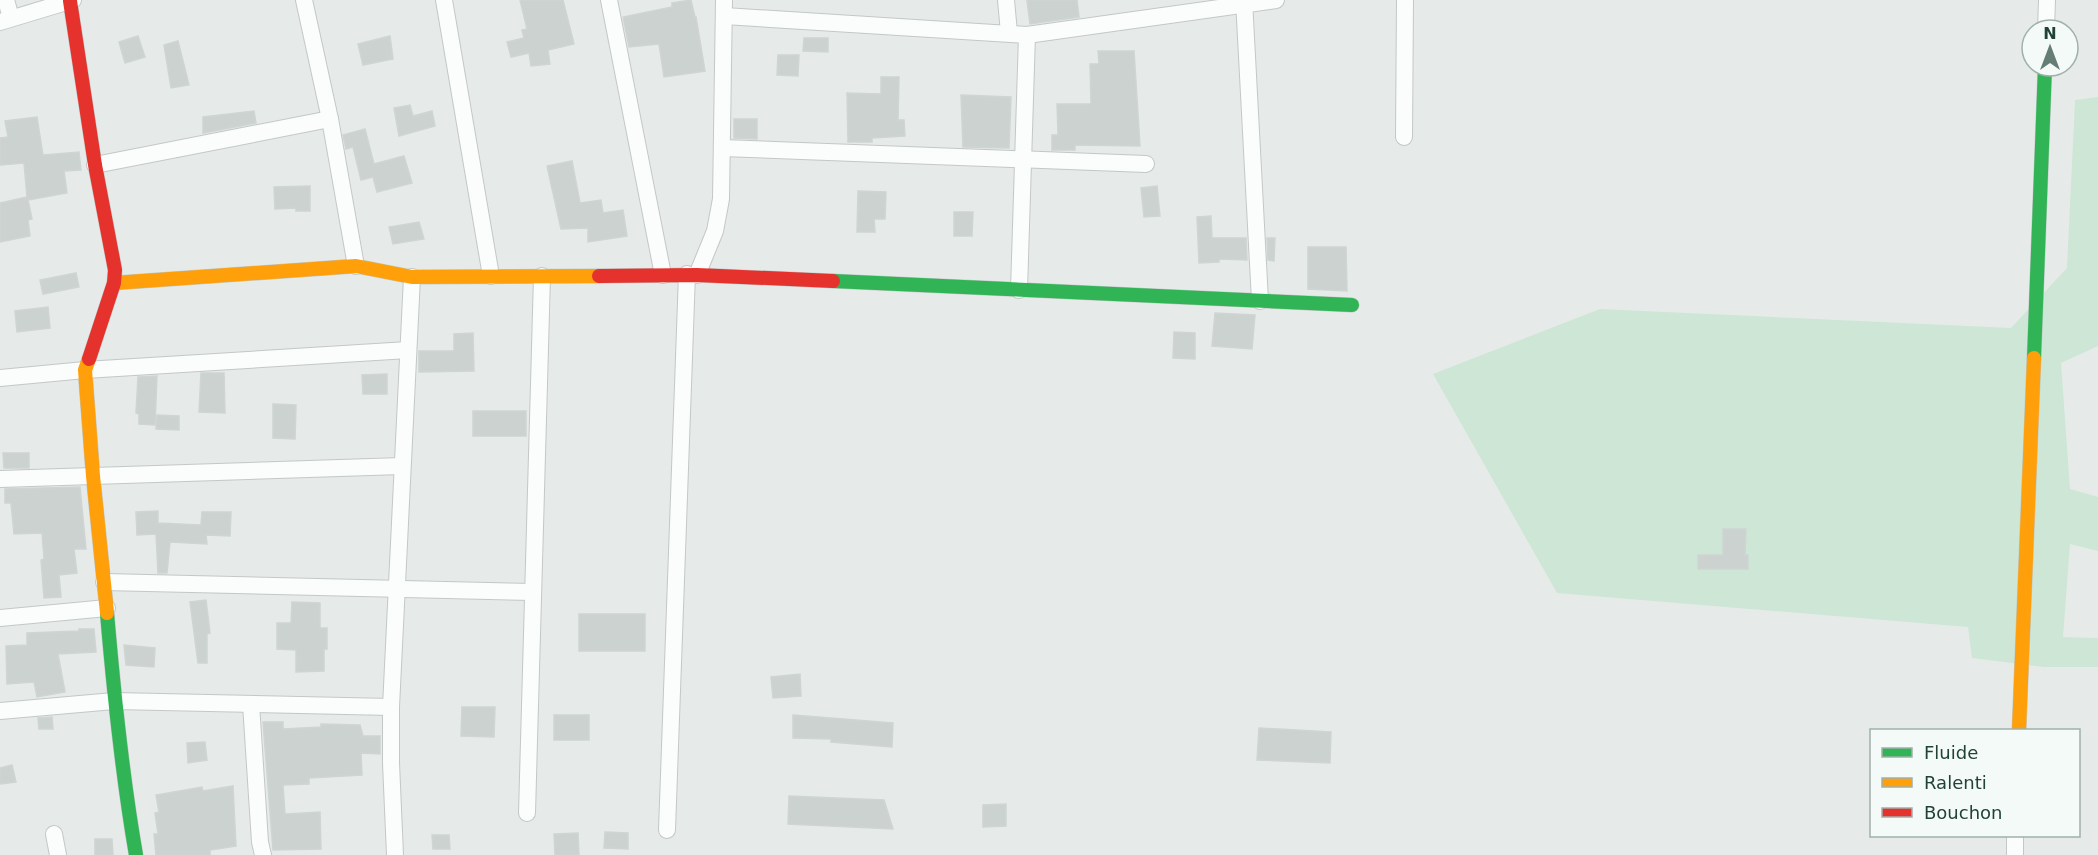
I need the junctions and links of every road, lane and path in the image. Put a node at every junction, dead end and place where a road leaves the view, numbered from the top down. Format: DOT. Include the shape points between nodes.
graph roads {
  1 [pos="6,0"];
  2 [pos="72,0"];
  3 [pos="304,0"];
  4 [pos="444,0"];
  5 [pos="609,0"];
  6 [pos="1006,0"];
  7 [pos="1276,0"];
  8 [pos="1405,0"];
  9 [pos="2047,0"];
  10 [pos="1244,2"];
  11 [pos="724,8"];
  12 [pos="2046,18"];
  13 [pos="5,20"];
  14 [pos="1009,33"];
  15 [pos="1027,35"];
  16 [pos="2045,78"];
  17 [pos="330,119"];
  18 [pos="1404,137"];
  19 [pos="722,148"];
  20 [pos="1023,159"];
  21 [pos="1146,164"];
  22 [pos="95,165"];
  23 [pos="356,266"];
  24 [pos="663,274"];
  25 [pos="692,274"];
  26 [pos="491,276"];
  27 [pos="542,276"];
  28 [pos="412,277"];
  29 [pos="114,283"];
  30 [pos="1019,290"];
  31 [pos="1260,301"];
  32 [pos="1352,305"];
  33 [pos="408,350"];
  34 [pos="85,370"];
  35 [pos="0,378"];
  36 [pos="402,466"];
  37 [pos="93,476"];
  38 [pos="0,479"];
  39 [pos="104,582"];
  40 [pos="396,589"];
  41 [pos="533,592"];
  42 [pos="107,608"];
  43 [pos="0,618"];
  44 [pos="114,701"];
  45 [pos="251,704"];
  46 [pos="391,707"];
  47 [pos="0,711"];
  48 [pos="2019,729"];
  49 [pos="527,813"];
  50 [pos="667,830"];
  51 [pos="54,834"];
  52 [pos="2015,837"];
  53 [pos="58,855"];
  54 [pos="136,855"];
  55 [pos="263,855"];
  56 [pos="395,855"];
  57 [pos="2015,855"];
  1 -- 13 [label="street"];
  2 -- 13 [label="street"];
  2 -- 22 [label="street"];
  3 -- 17 [label="street"];
  4 -- 26 [label="street"];
  5 -- 24 [label="street"];
  6 -- 14 [label="street"];
  7 -- 10 [label="street"];
  8 -- 18 [label="street"];
  9 -- 12 [label="street"];
  10 -- 15 [label="street"];
  10 -- 31 [label="street"];
  11 -- 14 [label="street"];
  11 -- 19 [label="street"];
  14 -- 15 [label="street"];
  15 -- 20 [label="street"];
  16 -- 48 [label="street"];
  17 -- 22 [label="street"];
  17 -- 23 [label="street"];
  19 -- 20 [label="street"];
  19 -- 25 [label="street" via="719,218"];
  20 -- 21 [label="street"];
  20 -- 30 [label="street"];
  22 -- 29 [label="street" via="113,254"];
  23 -- 28 [label="street"];
  23 -- 29 [label="street"];
  24 -- 25 [label="street"];
  24 -- 27 [label="street"];
  25 -- 30 [label="street"];
  25 -- 50 [label="street"];
  26 -- 27 [label="street"];
  26 -- 28 [label="street"];
  27 -- 41 [label="street"];
  28 -- 33 [label="street"];
  29 -- 34 [label="street"];
  30 -- 31 [label="street"];
  31 -- 32 [label="street"];
  33 -- 34 [label="street"];
  33 -- 36 [label="street"];
  34 -- 35 [label="street"];
  34 -- 37 [label="street"];
  36 -- 37 [label="street"];
  36 -- 40 [label="street"];
  37 -- 38 [label="street"];
  37 -- 39 [label="street"];
  39 -- 40 [label="street"];
  39 -- 42 [label="street"];
  40 -- 41 [label="street"];
  40 -- 46 [label="street"];
  41 -- 49 [label="street"];
  42 -- 43 [label="street"];
  42 -- 44 [label="street"];
  44 -- 45 [label="street"];
  44 -- 47 [label="street"];
  44 -- 54 [label="street"];
  45 -- 46 [label="street"];
  45 -- 55 [label="street"];
  46 -- 56 [label="street"];
  51 -- 53 [label="street"];
  52 -- 57 [label="street"];
}
